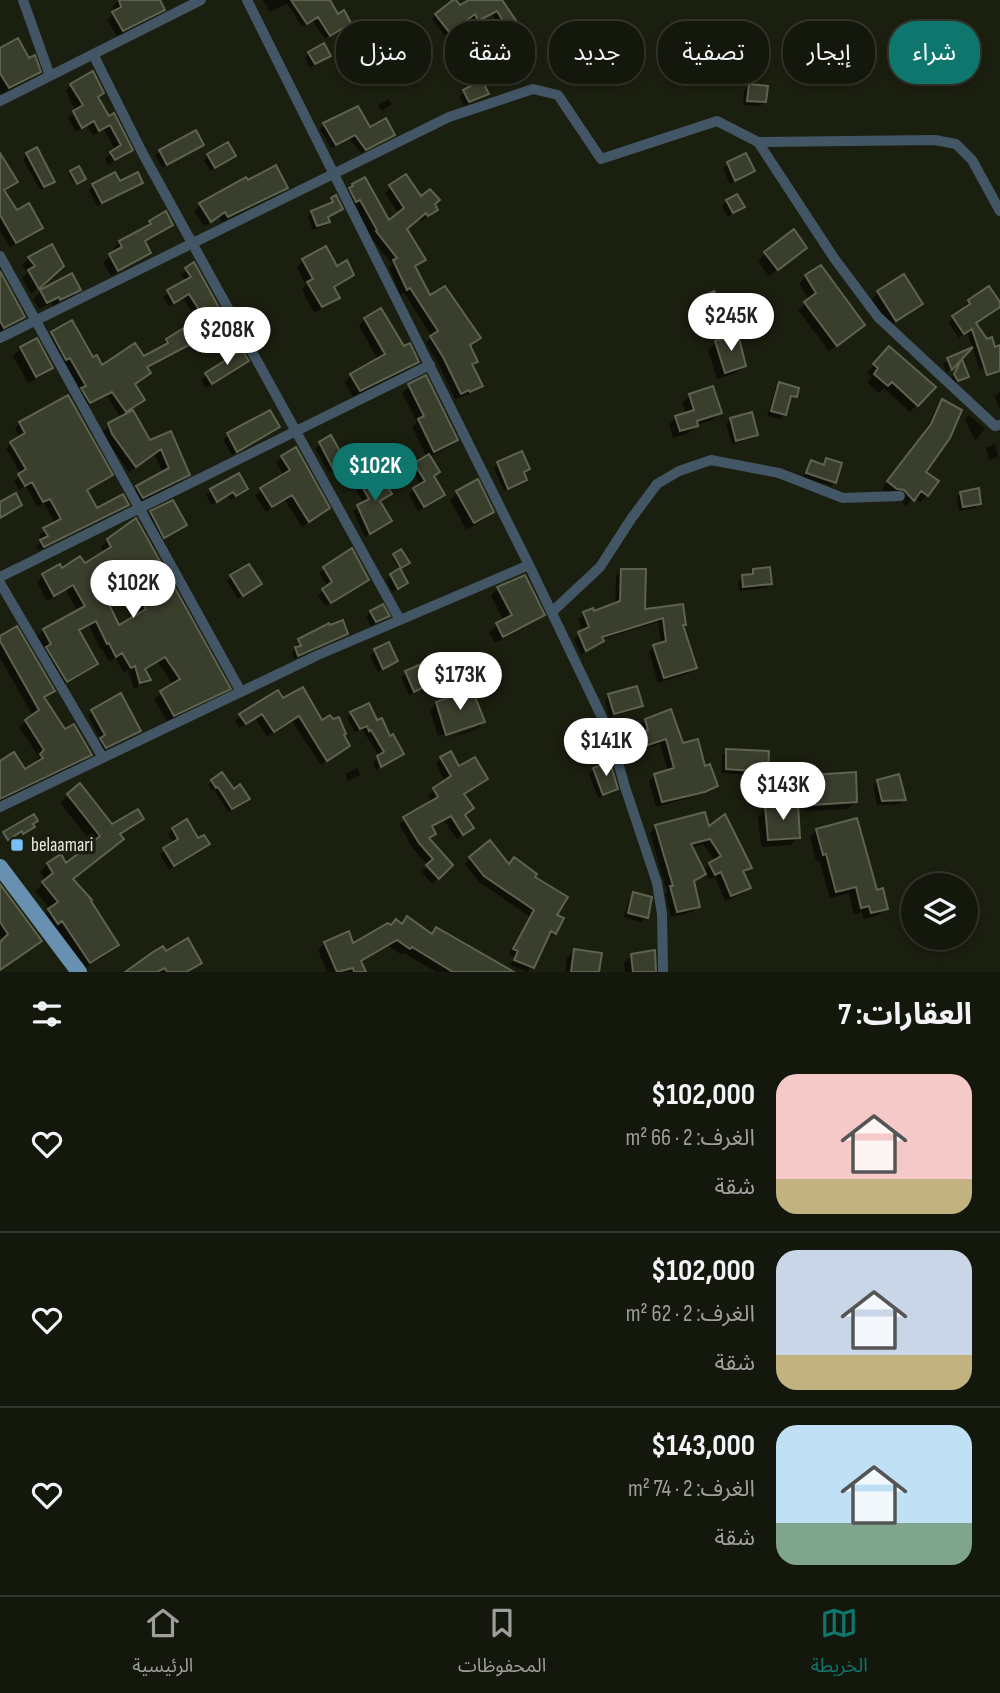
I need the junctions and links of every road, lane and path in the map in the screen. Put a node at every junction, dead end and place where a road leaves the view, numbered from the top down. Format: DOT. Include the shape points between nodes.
graph roads {
  1 [pos="23,0"];
  2 [pos="201,0"];
  3 [pos="247,0"];
  4 [pos="93,54"];
  5 [pos="50,76"];
  6 [pos="0,101"];
  7 [pos="758,142"];
  8 [pos="334,174"];
  9 [pos="1000,211"];
  10 [pos="193,243"];
  11 [pos="0,256"];
  12 [pos="36,320"];
  13 [pos="0,338"];
  14 [pos="430,365"];
  15 [pos="1000,425"];
  16 [pos="296,431"];
  17 [pos="900,496"];
  18 [pos="140,508"];
  19 [pos="529,565"];
  20 [pos="0,577"];
  21 [pos="0,583"];
  22 [pos="552,612"];
  23 [pos="400,620"];
  24 [pos="241,692"];
  25 [pos="103,758"];
  26 [pos="0,807"];
  27 [pos="0,867"];
  28 [pos="79,972"];
  29 [pos="663,972"];
  1 -- 5 [label="street"];
  2 -- 4 [label="street"];
  3 -- 8 [label="street"];
  4 -- 5 [label="street"];
  4 -- 10 [label="street"];
  5 -- 6 [label="street"];
  7 -- 8 [label="street" via="717,121 601,159 558,95 533,89 449,117"];
  7 -- 9 [label="street" via="934,140 956,144 972,160"];
  7 -- 15 [label="street" via="878,317 995,426"];
  8 -- 10 [label="street"];
  8 -- 14 [label="street"];
  10 -- 12 [label="street"];
  10 -- 16 [label="street"];
  11 -- 12 [label="street"];
  12 -- 13 [label="street"];
  12 -- 18 [label="street"];
  14 -- 16 [label="street"];
  14 -- 19 [label="street"];
  16 -- 18 [label="street"];
  16 -- 23 [label="street"];
  17 -- 22 [label="street" via="843,498 779,473 711,460 690,467 657,484 600,567"];
  18 -- 20 [label="street"];
  18 -- 24 [label="street"];
  19 -- 22 [label="street"];
  19 -- 23 [label="street"];
  21 -- 25 [label="street"];
  22 -- 29 [label="street" via="610,734 657,883"];
  23 -- 24 [label="street"];
  24 -- 25 [label="street"];
  25 -- 26 [label="street"];
  27 -- 28 [label="main road"];
}
